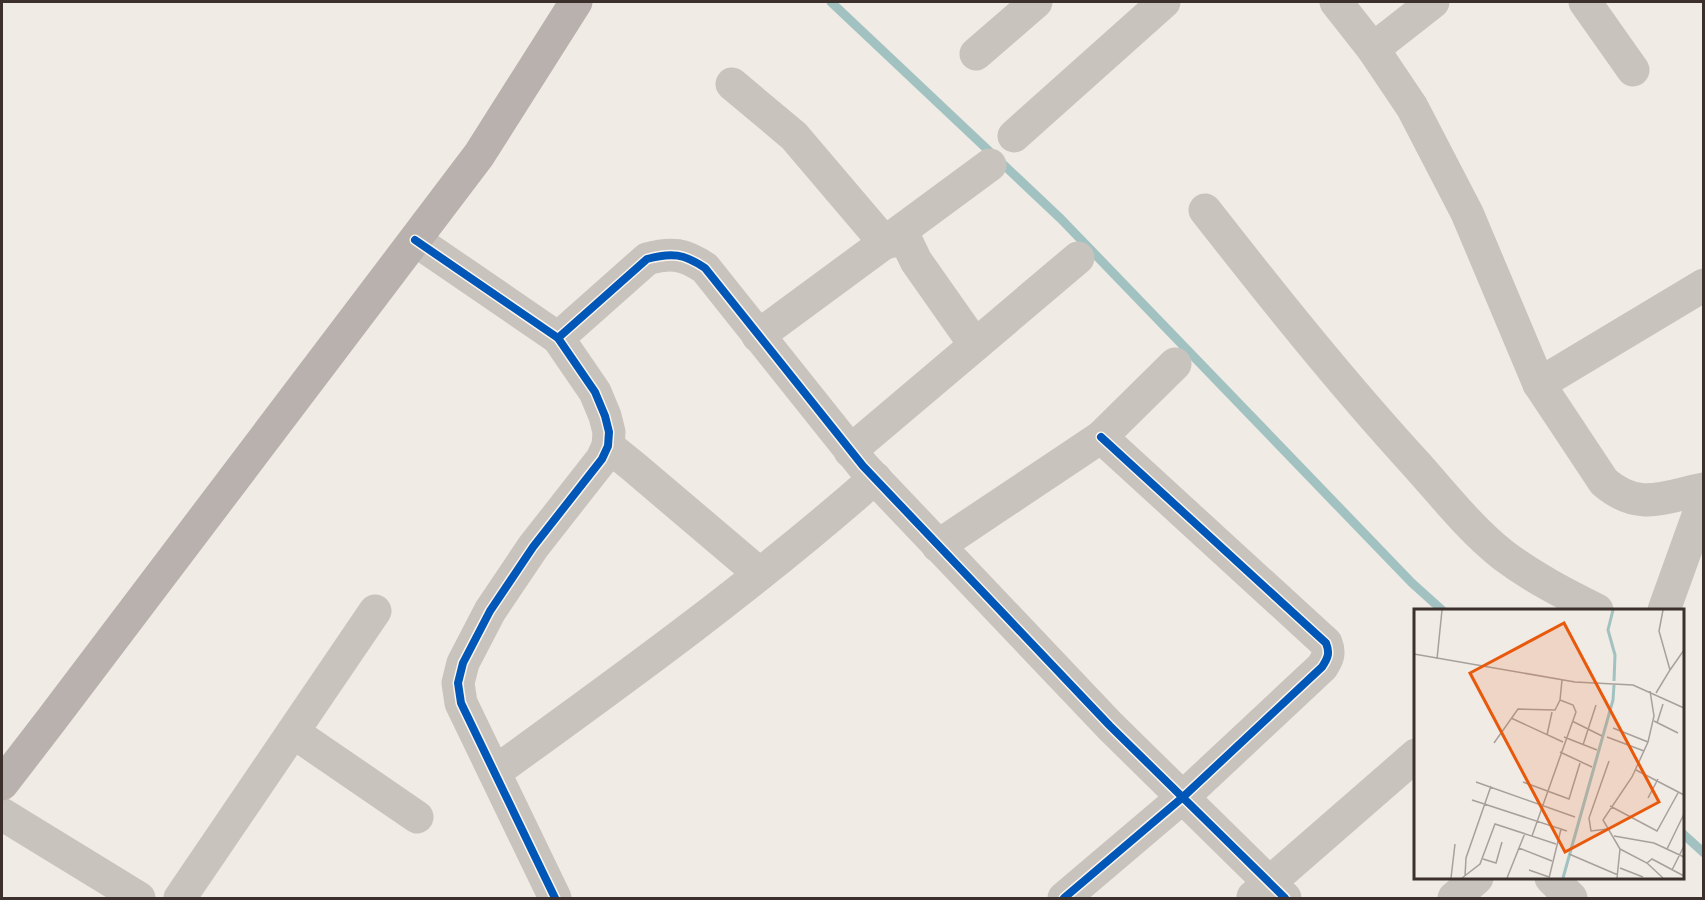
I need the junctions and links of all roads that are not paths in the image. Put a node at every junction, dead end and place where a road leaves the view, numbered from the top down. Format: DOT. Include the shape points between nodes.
graph roads {
  1 [pos="576,2"];
  2 [pos="1036,2"];
  3 [pos="1164,2"];
  4 [pos="1336,2"];
  5 [pos="1433,2"];
  6 [pos="1585,2"];
  7 [pos="1373,49"];
  8 [pos="976,54"];
  9 [pos="1633,70"];
  10 [pos="732,84"];
  11 [pos="1014,136"];
  12 [pos="990,165"];
  13 [pos="1205,210"];
  14 [pos="415,240"];
  15 [pos="885,243"];
  16 [pos="1078,258"];
  17 [pos="1704,285"];
  18 [pos="759,336"];
  19 [pos="558,338"];
  20 [pos="975,345"];
  21 [pos="1175,364"];
  22 [pos="1539,384"];
  23 [pos="1101,437"];
  24 [pos="608,446"];
  25 [pos="850,451"];
  26 [pos="875,478"];
  27 [pos="1704,489"];
  28 [pos="1704,499"];
  29 [pos="938,546"];
  30 [pos="760,574"];
  31 [pos="1595,609"];
  32 [pos="1664,609"];
  33 [pos="375,611"];
  34 [pos="293,732"];
  35 [pos="1414,757"];
  36 [pos="495,772"];
  37 [pos="2,784"];
  38 [pos="1184,797"];
  39 [pos="2,813"];
  40 [pos="417,817"];
  41 [pos="1476,879"];
  42 [pos="1552,879"];
  43 [pos="1268,894"];
  44 [pos="139,898"];
  45 [pos="180,898"];
  46 [pos="555,898"];
  47 [pos="1064,898"];
  48 [pos="1454,898"];
  49 [pos="1571,898"];
  1 -- 14 [label="main road" via="479,155"];
  2 -- 8 [label="street"];
  3 -- 11 [label="street"];
  4 -- 7 [label="street"];
  5 -- 7 [label="street"];
  6 -- 9 [label="street"];
  7 -- 22 [label="street" via="1412,107 1467,213"];
  10 -- 15 [label="street" via="794,136"];
  12 -- 15 [label="street"];
  13 -- 31 [label="street" via="1290,320 1474,527 1503,555"];
  14 -- 19 [label="street"];
  14 -- 37 [label="main road"];
  15 -- 18 [label="street"];
  15 -- 20 [label="street" via="905,238 916,261"];
  16 -- 20 [label="street"];
  17 -- 22 [label="street"];
  18 -- 19 [label="street" via="705,268 689,257 662,255 647,259"];
  18 -- 25 [label="street"];
  19 -- 24 [label="street" via="595,392 609,432"];
  20 -- 25 [label="street"];
  21 -- 23 [label="street"];
  22 -- 27 [label="street" via="1604,482 1616,492 1646,501"];
  23 -- 29 [label="street"];
  23 -- 38 [label="street" via="1326,643 1329,650 1322,667"];
  24 -- 30 [label="street"];
  24 -- 36 [label="street" via="490,610 462,663 458,683 461,704"];
  25 -- 26 [label="street"];
  26 -- 29 [label="street"];
  26 -- 30 [label="street"];
  28 -- 32 [label="street"];
  29 -- 38 [label="street" via="1110,726"];
  30 -- 36 [label="street"];
  33 -- 34 [label="street"];
  34 -- 40 [label="street"];
  34 -- 45 [label="street"];
  35 -- 43 [label="street"];
  36 -- 46 [label="street"];
  38 -- 43 [label="street"];
  38 -- 47 [label="street"];
  39 -- 44 [label="street"];
  41 -- 48 [label="street"];
  42 -- 49 [label="street"];
}
